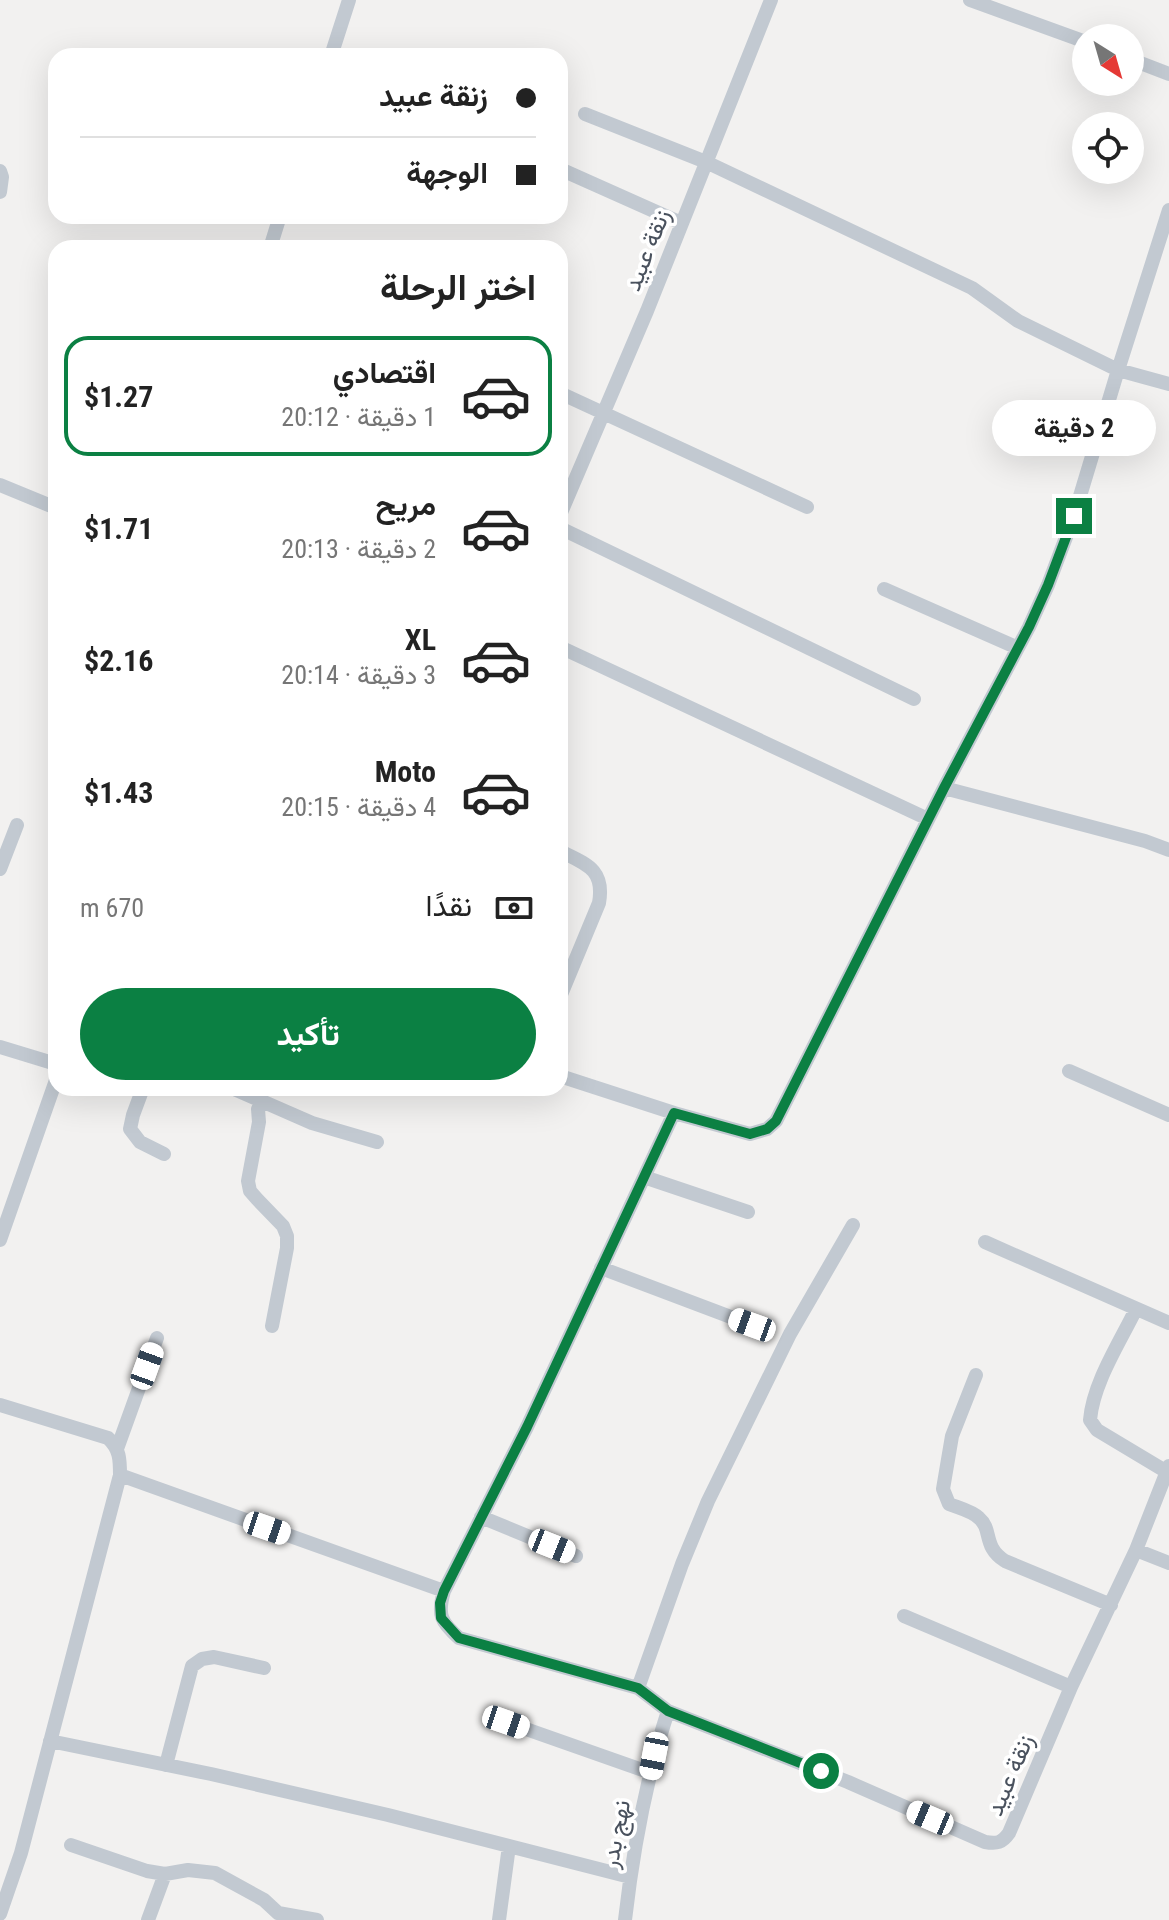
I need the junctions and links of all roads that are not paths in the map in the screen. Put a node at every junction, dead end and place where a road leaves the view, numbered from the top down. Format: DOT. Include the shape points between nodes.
graph roads {
  1 [pos="349,0"];
  2 [pos="771,0"];
  3 [pos="970,0"];
  4 [pos="1072,37"];
  5 [pos="334,48"];
  6 [pos="1144,64"];
  7 [pos="1169,74"];
  8 [pos="585,114"];
  9 [pos="706,162"];
  10 [pos="0,171"];
  11 [pos="568,173"];
  12 [pos="0,192"];
  13 [pos="1169,210"];
  14 [pos="681,223"];
  15 [pos="1118,370"];
  16 [pos="1169,384"];
  17 [pos="568,397"];
  18 [pos="603,412"];
  19 [pos="0,485"];
  20 [pos="568,487"];
  21 [pos="48,505"];
  22 [pos="807,507"];
  23 [pos="568,532"];
  24 [pos="884,589"];
  25 [pos="1018,648"];
  26 [pos="568,651"];
  27 [pos="914,699"];
  28 [pos="944,788"];
  29 [pos="928,819"];
  30 [pos="17,825"];
  31 [pos="1169,850"];
  32 [pos="568,855"];
  33 [pos="0,869"];
  34 [pos="568,978"];
  35 [pos="0,1047"];
  36 [pos="48,1062"];
  37 [pos="1069,1071"];
  38 [pos="568,1079"];
  39 [pos="50,1096"];
  40 [pos="140,1096"];
  41 [pos="252,1096"];
  42 [pos="262,1100"];
  43 [pos="674,1113"];
  44 [pos="1169,1115"];
  45 [pos="377,1142"];
  46 [pos="164,1154"];
  47 [pos="644,1177"];
  48 [pos="748,1212"];
  49 [pos="853,1225"];
  50 [pos="0,1240"];
  51 [pos="985,1242"];
  52 [pos="601,1268"];
  53 [pos="1136,1309"];
  54 [pos="1169,1323"];
  55 [pos="752,1325"];
  56 [pos="272,1326"];
  57 [pos="157,1338"];
  58 [pos="976,1375"];
  59 [pos="0,1405"];
  60 [pos="117,1449"];
  61 [pos="1168,1469"];
  62 [pos="120,1475"];
  63 [pos="481,1517"];
  64 [pos="1136,1550"];
  65 [pos="576,1556"];
  66 [pos="1169,1563"];
  67 [pos="444,1591"];
  68 [pos="1111,1605"];
  69 [pos="904,1616"];
  70 [pos="264,1668"];
  71 [pos="1071,1687"];
  72 [pos="638,1688"];
  73 [pos="668,1711"];
  74 [pos="506,1722"];
  75 [pos="50,1741"];
  76 [pos="166,1765"];
  77 [pos="651,1773"];
  78 [pos="71,1845"];
  79 [pos="509,1846"];
  80 [pos="165,1874"];
  81 [pos="630,1877"];
  82 [pos="0,1914"];
  83 [pos="148,1920"];
  84 [pos="317,1920"];
  85 [pos="499,1920"];
  86 [pos="625,1920"];
  1 -- 5 [label="street"];
  2 -- 9 [label="street, زنقة عبيد"];
  3 -- 4 [label="street"];
  6 -- 7 [label="street"];
  8 -- 9 [label="street"];
  9 -- 14 [label="street, زنقة عبيد"];
  9 -- 15 [label="street" via="972,288 1018,321"];
  10 -- 12 [label="street"];
  11 -- 14 [label="street"];
  13 -- 15 [label="street"];
  14 -- 18 [label="street, زنقة عبيد"];
  15 -- 16 [label="street"];
  15 -- 25 [label="street" via="1064,545"];
  17 -- 18 [label="street"];
  18 -- 20 [label="street, زنقة عبيد"];
  18 -- 22 [label="street"];
  19 -- 21 [label="street"];
  23 -- 27 [label="street"];
  24 -- 25 [label="street"];
  25 -- 28 [label="street"];
  26 -- 29 [label="street"];
  28 -- 29 [label="street"];
  28 -- 31 [label="street"];
  29 -- 43 [label="street" via="776,1121 750,1134"];
  30 -- 33 [label="street"];
  32 -- 34 [label="street" via="596,873 602,890"];
  35 -- 36 [label="street"];
  37 -- 44 [label="street"];
  38 -- 43 [label="street"];
  39 -- 50 [label="street"];
  40 -- 46 [label="street" via="130,1129 140,1142"];
  41 -- 42 [label="street"];
  42 -- 45 [label="street" via="312,1123"];
  42 -- 56 [label="street" via="248,1181 250,1191 287,1236"];
  43 -- 47 [label="street"];
  47 -- 48 [label="street"];
  47 -- 52 [label="street"];
  49 -- 72 [label="street" via="790,1334 708,1501"];
  51 -- 53 [label="street"];
  52 -- 55 [label="street"];
  52 -- 63 [label="street"];
  53 -- 54 [label="street"];
  53 -- 61 [label="street" via="1099,1385 1090,1420 1097,1430"];
  57 -- 60 [label="street"];
  58 -- 68 [label="street" via="952,1436 943,1489 949,1504 980,1518 992,1550 1005,1561"];
  59 -- 60 [label="street" via="103,1436"];
  60 -- 62 [label="street"];
  61 -- 64 [label="street, زنقة عبيد"];
  62 -- 67 [label="street"];
  62 -- 75 [label="street"];
  63 -- 65 [label="street"];
  63 -- 67 [label="street"];
  64 -- 66 [label="street"];
  64 -- 68 [label="street, زنقة عبيد"];
  67 -- 72 [label="street, زنقة عبيد" via="441,1618 459,1638"];
  68 -- 71 [label="street, زنقة عبيد"];
  69 -- 71 [label="street"];
  70 -- 76 [label="street" via="214,1657 192,1666"];
  71 -- 73 [label="street, زنقة عبيد" via="1009,1833 997,1844"];
  72 -- 73 [label="street, زنقة عبيد"];
  73 -- 77 [label="street, نهج بدر"];
  74 -- 77 [label="street"];
  75 -- 76 [label="street"];
  75 -- 82 [label="street"];
  76 -- 79 [label="street"];
  77 -- 81 [label="street, نهج بدر"];
  78 -- 80 [label="street"];
  79 -- 81 [label="street"];
  79 -- 85 [label="street"];
  80 -- 83 [label="street"];
  80 -- 84 [label="street" via="215,1873 278,1913"];
  81 -- 86 [label="street, نهج بدر"];
}
